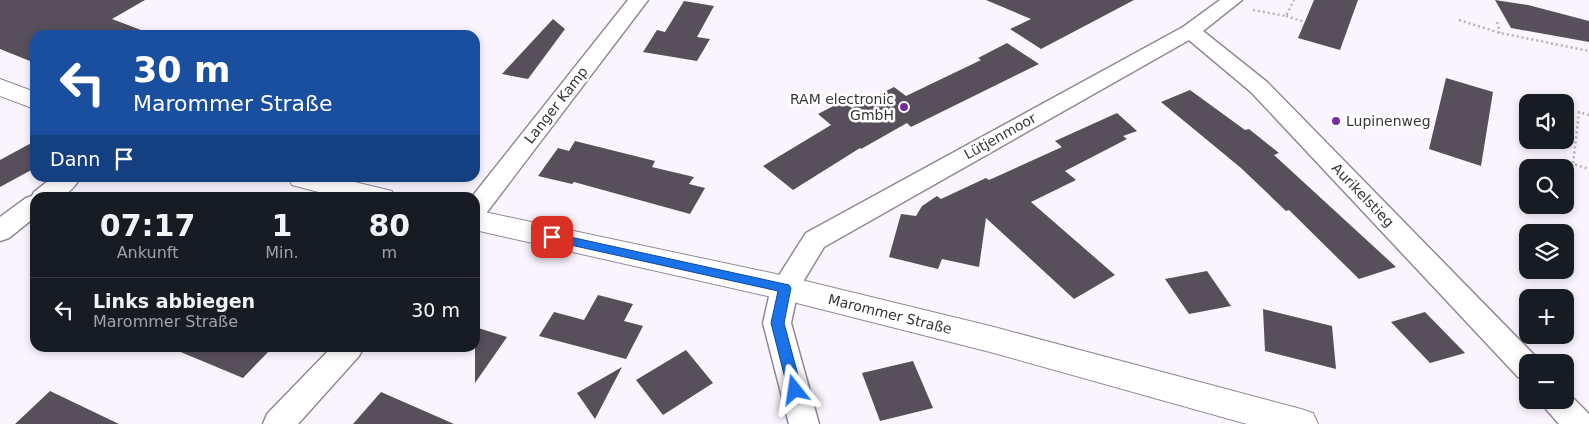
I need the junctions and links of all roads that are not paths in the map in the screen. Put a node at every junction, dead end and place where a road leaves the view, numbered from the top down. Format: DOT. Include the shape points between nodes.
graph roads {
  1 [pos="638,0"];
  2 [pos="1225,2"];
  3 [pos="1190,31"];
  4 [pos="0,87"];
  5 [pos="30,99"];
  6 [pos="63,182"];
  7 [pos="317,182"];
  8 [pos="50,192"];
  9 [pos="358,192"];
  10 [pos="480,204"];
  11 [pos="30,208"];
  12 [pos="480,221"];
  13 [pos="0,231"];
  14 [pos="785,288"];
  15 [pos="345,352"];
  16 [pos="1519,359"];
  17 [pos="1564,409"];
  18 [pos="1233,415"];
  19 [pos="278,424"];
  20 [pos="804,424"];
  21 [pos="1301,424"];
  22 [pos="1578,424"];
  1 -- 10 [label="street, Langer Kamp"];
  2 -- 3 [label="street, Lütjenmoor"];
  3 -- 14 [label="street, Lütjenmoor" via="815,240"];
  3 -- 16 [label="street, Aurikelstieg" via="1259,87"];
  4 -- 5 [label="street"];
  6 -- 8 [label="street"];
  7 -- 9 [label="street"];
  11 -- 13 [label="street"];
  12 -- 14 [label="street, Marommer Straße"];
  14 -- 18 [label="street, Marommer Straße" via="994,340"];
  14 -- 20 [label="street, Lütjenmoor" via="777,323"];
  15 -- 19 [label="street"];
  17 -- 22 [label="street"];
  18 -- 21 [label="street, Marommer Straße"];
}
